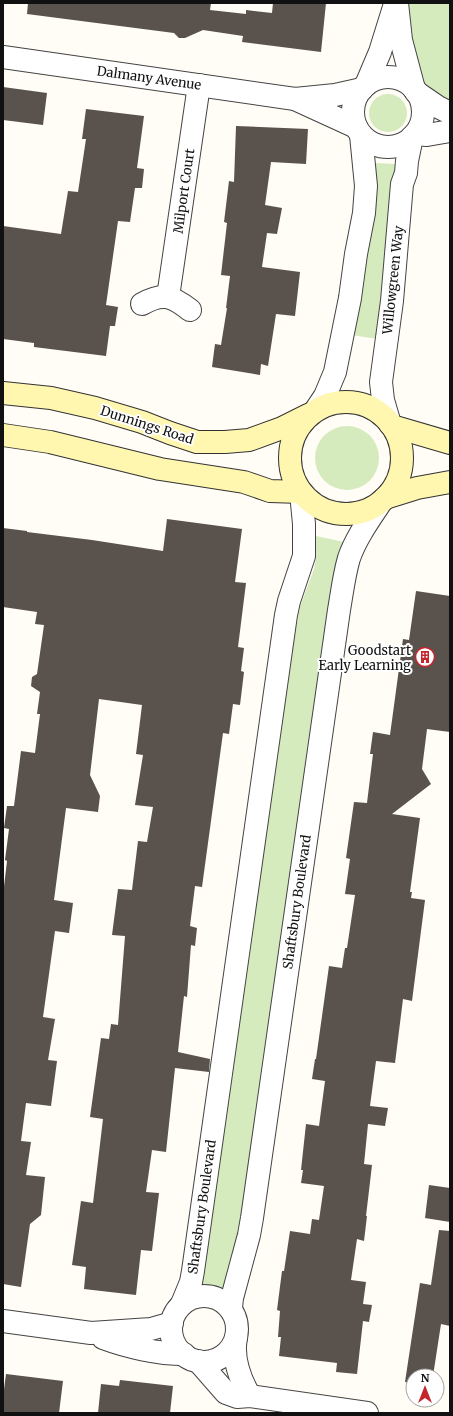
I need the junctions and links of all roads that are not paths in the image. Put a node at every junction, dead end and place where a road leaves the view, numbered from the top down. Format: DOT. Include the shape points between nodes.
graph roads {
  1 [pos="396,3"];
  2 [pos="3,57"];
  3 [pos="199,85"];
  4 [pos="364,87"];
  5 [pos="415,91"];
  6 [pos="295,99"];
  7 [pos="450,113"];
  8 [pos="359,131"];
  9 [pos="450,131"];
  10 [pos="414,136"];
  11 [pos="168,297"];
  12 [pos="142,304"];
  13 [pos="190,310"];
  14 [pos="3,393"];
  15 [pos="313,412"];
  16 [pos="391,425"];
  17 [pos="3,435"];
  18 [pos="450,443"];
  19 [pos="450,482"];
  20 [pos="301,493"];
  21 [pos="383,500"];
  22 [pos="182,1304"];
  23 [pos="231,1308"];
  24 [pos="3,1321"];
  25 [pos="172,1323"];
  26 [pos="91,1333"];
  27 [pos="236,1338"];
  28 [pos="191,1357"];
  29 [pos="250,1396"];
  30 [pos="236,1413"];
  31 [pos="367,1413"];
  1 -- 4 [label="street" via="380,52"];
  1 -- 5 [label="street" via="401,40"];
  2 -- 3 [label="street, Dalmany Avenue"];
  3 -- 6 [label="street, Dalmany Avenue"];
  3 -- 11 [label="street, Milport Court"];
  4 -- 5 [label="street" via="380,78 395,78 409,84"];
  4 -- 6 [label="street, Dalmany Avenue" via="336,95"];
  4 -- 8 [label="street" via="354,103 353,111"];
  5 -- 7 [label="street"];
  5 -- 10 [label="street" via="420,100 422,113 420,126"];
  6 -- 8 [label="street, Dalmany Avenue"];
  8 -- 10 [label="street" via="375,144 390,147 398,146"];
  8 -- 15 [label="street" via="366,186 364,213 335,372 325,396"];
  9 -- 10 [label="street"];
  10 -- 16 [label="street, Willowgreen Way" via="402,184 392,301 381,382 383,400"];
  11 -- 12 [label="street" via="158,297"];
  11 -- 13 [label="street"];
  14 -- 15 [label="main road, Dunnings Road" via="51,398 95,408 197,442 249,440 282,428"];
  15 -- 16 [label="main road" via="330,404 355,403 375,410"];
  15 -- 20 [label="main road" via="298,427 290,451 290,470"];
  16 -- 18 [label="main road"];
  16 -- 21 [label="main road" via="402,450 402,466 395,486"];
  17 -- 20 [label="main road" via="50,442 160,469 244,482 270,491"];
  19 -- 21 [label="main road" via="417,488"];
  20 -- 21 [label="main road" via="320,509 339,514 359,513"];
  20 -- 22 [label="street, Shaftsbury Boulevard" via="304,556 286,615 193,1271"];
  21 -- 23 [label="street, Shaftsbury Boulevard" via="358,539 346,570 252,1218"];
  22 -- 23 [label="street" via="195,1297 209,1296 223,1301"];
  22 -- 25 [label="street" via="176,1311"];
  23 -- 27 [label="street" via="238,1326"];
  24 -- 26 [label="street"];
  25 -- 26 [label="street" via="151,1329"];
  25 -- 28 [label="street" via="177,1347"];
  26 -- 28 [label="street" via="113,1342"];
  27 -- 28 [label="street" via="231,1348 220,1358 210,1361"];
  27 -- 29 [label="street" via="234,1348 238,1368"];
  28 -- 29 [label="street" via="226,1393 237,1397"];
  29 -- 30 [label="street"];
  29 -- 31 [label="street"];
}
